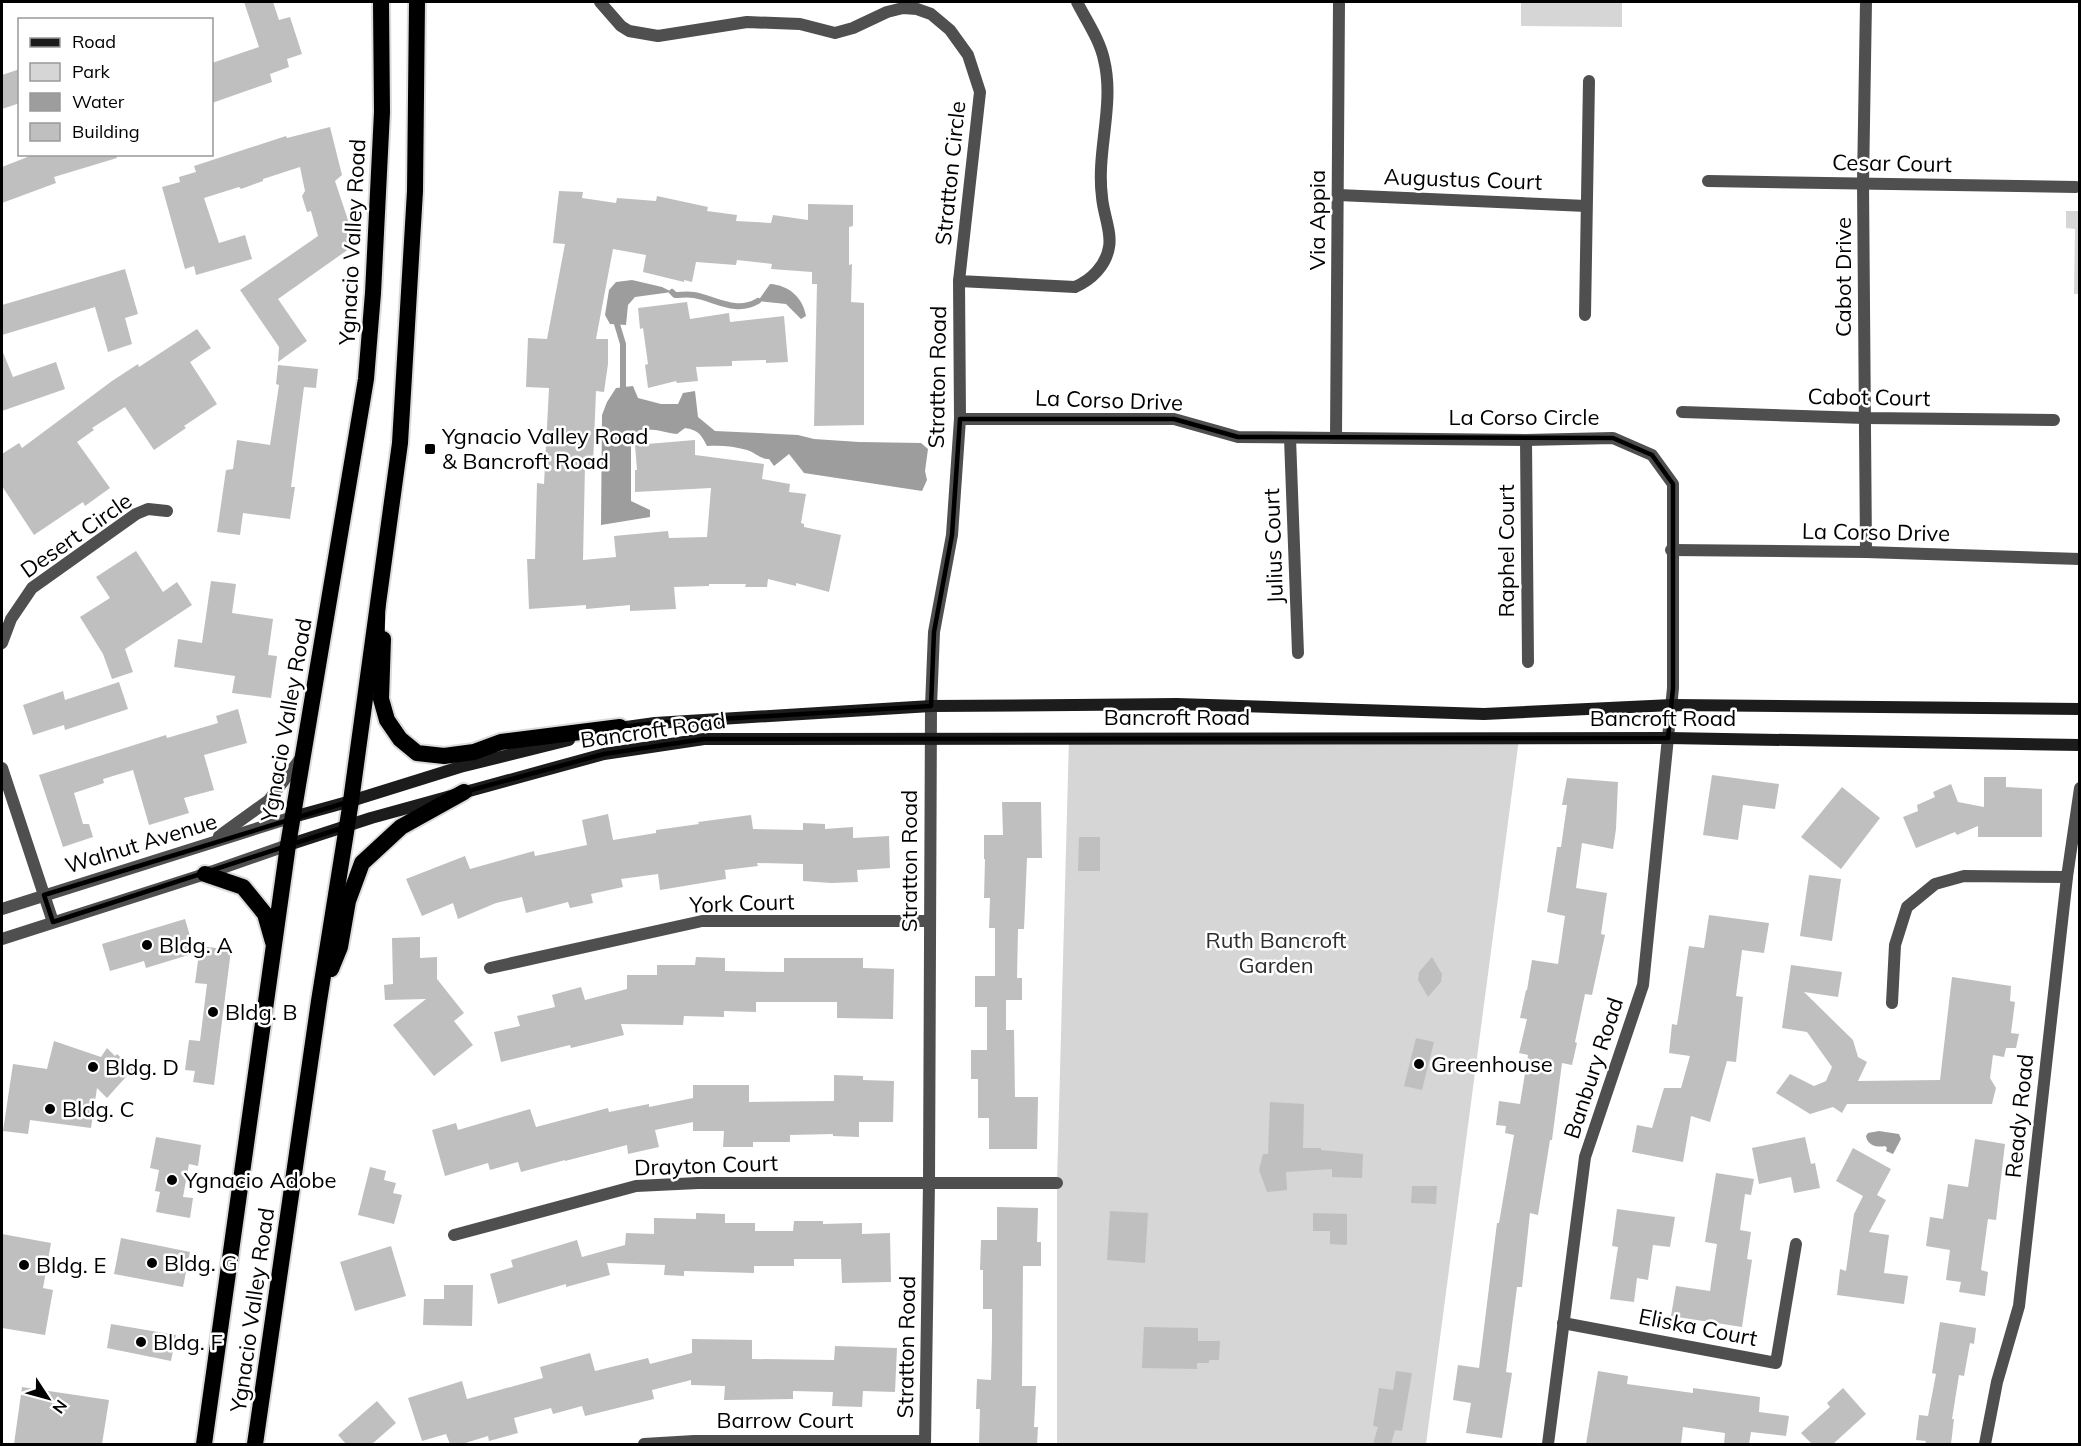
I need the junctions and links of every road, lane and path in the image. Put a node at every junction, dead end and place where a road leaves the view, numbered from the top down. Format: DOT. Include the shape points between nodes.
graph roads {
  1 [pos="381,2"];
  2 [pos="417,2"];
  3 [pos="600,2"];
  4 [pos="1077,2"];
  5 [pos="1339,2"];
  6 [pos="1866,2"];
  7 [pos="1589,81"];
  8 [pos="1708,181"];
  9 [pos="1863,183"];
  10 [pos="2076,187"];
  11 [pos="1338,195"];
  12 [pos="1586,206"];
  13 [pos="959,281"];
  14 [pos="1585,315"];
  15 [pos="1682,412"];
  16 [pos="1865,418"];
  17 [pos="960,419"];
  18 [pos="2054,420"];
  19 [pos="1290,438"];
  20 [pos="1336,438"];
  21 [pos="1526,440"];
  22 [pos="167,512"];
  23 [pos="1671,550"];
  24 [pos="1866,552"];
  25 [pos="2079,559"];
  26 [pos="384,565"];
  27 [pos="2,643"];
  28 [pos="1298,653"];
  29 [pos="1528,662"];
  30 [pos="1671,705"];
  31 [pos="931,706"];
  32 [pos="2079,709"];
  33 [pos="620,727"];
  34 [pos="931,738"];
  35 [pos="1668,738"];
  36 [pos="2079,745"];
  37 [pos="304,755"];
  38 [pos="2,768"];
  39 [pos="2079,788"];
  40 [pos="464,792"];
  41 [pos="351,801"];
  42 [pos="293,817"];
  43 [pos="348,826"];
  44 [pos="209,843"];
  45 [pos="288,845"];
  46 [pos="204,874"];
  47 [pos="2067,877"];
  48 [pos="44,895"];
  49 [pos="2,909"];
  50 [pos="53,921"];
  51 [pos="929,921"];
  52 [pos="2,939"];
  53 [pos="274,948"];
  54 [pos="490,968"];
  55 [pos="319,1001"];
  56 [pos="1892,1003"];
  57 [pos="930,1183"];
  58 [pos="1057,1183"];
  59 [pos="453,1235"];
  60 [pos="1796,1244"];
  61 [pos="1563,1323"];
  62 [pos="925,1443"];
  63 [pos="204,1444"];
  64 [pos="255,1444"];
  65 [pos="644,1444"];
  66 [pos="1548,1444"];
  67 [pos="1985,1444"];
  1 -- 37 [label="highway, Ygnacio Valley Road" via="382,112 366,380"];
  2 -- 26 [label="highway, Ygnacio Valley Road" via="416,191 400,443"];
  3 -- 13 [label="street, Stratton Circle" via="629,31 658,36 772,21 835,33 903,8 931,14 950,30 968,55 980,92"];
  4 -- 13 [label="street" via="1104,56 1108,76 1101,155 1101,196 1110,245 1106,258 1098,271 1075,287"];
  5 -- 11 [label="street, Via Appia"];
  6 -- 9 [label="street, Cabot Drive"];
  7 -- 12 [label="street"];
  8 -- 9 [label="street, Cesar Court"];
  9 -- 10 [label="street, Cesar Court"];
  9 -- 16 [label="street, Cabot Drive"];
  11 -- 12 [label="street, Augustus Court"];
  11 -- 20 [label="street, Via Appia"];
  12 -- 14 [label="street"];
  13 -- 17 [label="street, Stratton Road"];
  15 -- 16 [label="street, Cabot Court"];
  16 -- 18 [label="street, Cabot Court"];
  16 -- 24 [label="street, Cabot Drive"];
  17 -- 19 [label="street, La Corso Drive" via="1174,419 1238,437"];
  17 -- 31 [label="street, Stratton Road" via="952,535 934,632"];
  19 -- 20 [label="street, La Corso Circle"];
  19 -- 28 [label="street, Julius Court"];
  20 -- 21 [label="street, La Corso Circle"];
  21 -- 23 [label="street, La Corso Circle" via="1612,438 1652,454 1673,484"];
  21 -- 29 [label="street, Raphel Court"];
  22 -- 27 [label="street, Desert Circle" via="148,509 136,514 32,588 11,619"];
  23 -- 24 [label="street, La Corso Drive"];
  23 -- 30 [label="street, La Corso Circle"];
  24 -- 25 [label="street, La Corso Drive"];
  26 -- 33 [label="highway" via="381,699 394,732 417,753 444,756 474,752 501,742"];
  26 -- 41 [label="highway, Ygnacio Valley Road"];
  30 -- 31 [label="main road, Bancroft Road" via="1484,714 1177,704"];
  30 -- 32 [label="main road, Bancroft Road"];
  30 -- 35 [label="street, Banbury Road"];
  31 -- 33 [label="main road, Bancroft Road"];
  31 -- 34 [label="street, Stratton Road"];
  33 -- 41 [label="main road, Bancroft Road" via="460,767"];
  34 -- 35 [label="main road, Bancroft Road"];
  34 -- 40 [label="main road, Bancroft Road" via="705,739 604,754"];
  34 -- 51 [label="street, Stratton Road"];
  35 -- 36 [label="main road, Bancroft Road"];
  35 -- 61 [label="street, Banbury Road" via="1643,985 1585,1157"];
  37 -- 42 [label="highway, Ygnacio Valley Road"];
  37 -- 44 [label="street" via="269,800"];
  38 -- 48 [label="street"];
  39 -- 47 [label="street, Ready Road"];
  40 -- 43 [label="main road, Bancroft Road"];
  40 -- 55 [label="highway" via="401,827 362,863 348,901 340,947"];
  41 -- 42 [label="main road, Bancroft Road"];
  41 -- 43 [label="highway, Ygnacio Valley Road"];
  42 -- 44 [label="street, Walnut Avenue"];
  42 -- 45 [label="highway, Ygnacio Valley Road"];
  43 -- 45 [label="main road, Bancroft Road"];
  43 -- 55 [label="highway, Ygnacio Valley Road"];
  44 -- 48 [label="street, Walnut Avenue"];
  45 -- 46 [label="street"];
  45 -- 53 [label="highway, Ygnacio Valley Road"];
  46 -- 50 [label="street"];
  46 -- 53 [label="highway" via="243,887 265,914"];
  47 -- 56 [label="street" via="1964,876 1935,884 1907,907 1895,945"];
  47 -- 67 [label="street, Ready Road" via="2019,1306 1997,1382"];
  48 -- 49 [label="street, Walnut Avenue"];
  48 -- 50 [label="street"];
  50 -- 52 [label="street"];
  51 -- 54 [label="street, York Court" via="702,921"];
  51 -- 57 [label="street, Stratton Road"];
  53 -- 63 [label="highway, Ygnacio Valley Road"];
  55 -- 64 [label="highway, Ygnacio Valley Road"];
  57 -- 58 [label="street, Drayton Court"];
  57 -- 59 [label="street, Drayton Court" via="636,1186"];
  57 -- 62 [label="street, Stratton Road"];
  60 -- 61 [label="street, Eliska Court" via="1776,1363"];
  61 -- 66 [label="street, Banbury Road"];
  62 -- 65 [label="street, Barrow Court"];
}
